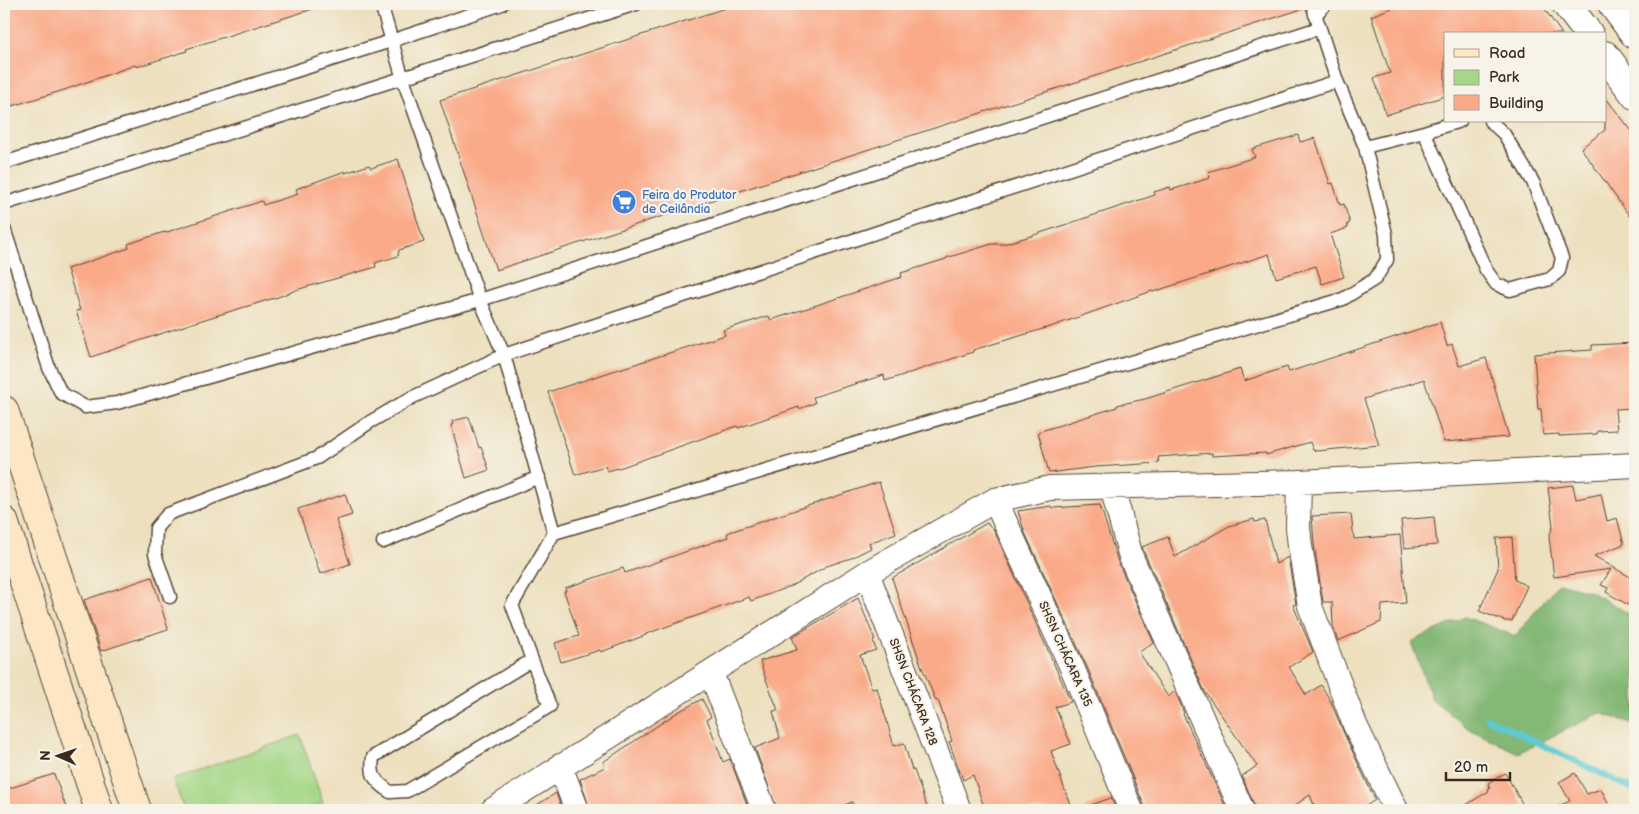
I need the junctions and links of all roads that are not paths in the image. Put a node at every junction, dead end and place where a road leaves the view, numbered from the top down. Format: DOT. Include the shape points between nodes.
graph roads {
  1 [pos="381,4"];
  2 [pos="502,4"];
  3 [pos="636,4"];
  4 [pos="1326,4"];
  5 [pos="1566,4"];
  6 [pos="1612,4"];
  7 [pos="1315,16"];
  8 [pos="1587,32"];
  9 [pos="1635,35"];
  10 [pos="391,41"];
  11 [pos="1606,57"];
  12 [pos="403,79"];
  13 [pos="1337,80"];
  14 [pos="1635,95"];
  15 [pos="1457,122"];
  16 [pos="1491,122"];
  17 [pos="1424,132"];
  18 [pos="1364,147"];
  19 [pos="4,163"];
  20 [pos="4,204"];
  21 [pos="4,228"];
  22 [pos="480,300"];
  23 [pos="504,354"];
  24 [pos="4,410"];
  25 [pos="1635,465"];
  26 [pos="539,477"];
  27 [pos="1299,482"];
  28 [pos="1112,487"];
  29 [pos="995,500"];
  30 [pos="4,521"];
  31 [pos="554,533"];
  32 [pos="383,542"];
  33 [pos="867,573"];
  34 [pos="170,597"];
  35 [pos="532,660"];
  36 [pos="711,673"];
  37 [pos="560,766"];
  38 [pos="99,810"];
  39 [pos="138,810"];
  40 [pos="493,810"];
  41 [pos="577,810"];
  42 [pos="764,810"];
  43 [pos="959,810"];
  44 [pos="1131,810"];
  45 [pos="1242,810"];
  46 [pos="1396,810"];
  1 -- 10 [label="lane"];
  2 -- 10 [label="lane"];
  3 -- 12 [label="lane"];
  4 -- 7 [label="lane"];
  5 -- 8 [label="street"];
  6 -- 9 [label="street"];
  7 -- 13 [label="lane"];
  7 -- 22 [label="lane"];
  10 -- 12 [label="lane"];
  10 -- 19 [label="lane"];
  11 -- 14 [label="street"];
  12 -- 20 [label="lane"];
  12 -- 22 [label="lane"];
  13 -- 18 [label="lane"];
  13 -- 23 [label="lane"];
  15 -- 17 [label="lane"];
  16 -- 17 [label="lane" via="1504,134 1533,182 1562,258 1559,271 1550,279 1510,290 1496,284 1486,270"];
  17 -- 18 [label="lane"];
  18 -- 31 [label="lane" via="1386,234 1386,260 1375,280 1343,299"];
  21 -- 22 [label="lane" via="49,368 61,393 85,407 118,402"];
  22 -- 23 [label="lane"];
  23 -- 26 [label="lane"];
  23 -- 34 [label="lane" via="411,398 317,458 168,514 156,528 155,554"];
  24 -- 39 [label="main road"];
  25 -- 27 [label="street"];
  26 -- 31 [label="lane"];
  26 -- 32 [label="lane"];
  27 -- 28 [label="street"];
  27 -- 46 [label="street" via="1298,527 1310,606 1355,725"];
  28 -- 29 [label="street" via="1050,488"];
  28 -- 45 [label="street" via="1131,557"];
  29 -- 33 [label="street"];
  29 -- 44 [label="street, SHSN CHÁCARA 135" via="1074,672"];
  30 -- 38 [label="main road"];
  31 -- 35 [label="lane" via="512,605"];
  33 -- 36 [label="street"];
  33 -- 43 [label="street, SHSN CHÁCARA 128"];
  35 -- 35 [label="lane" via="374,756 371,769 376,781 390,792 407,791 550,706"];
  36 -- 37 [label="street"];
  36 -- 42 [label="street"];
  37 -- 40 [label="street"];
  37 -- 41 [label="street"];
}
